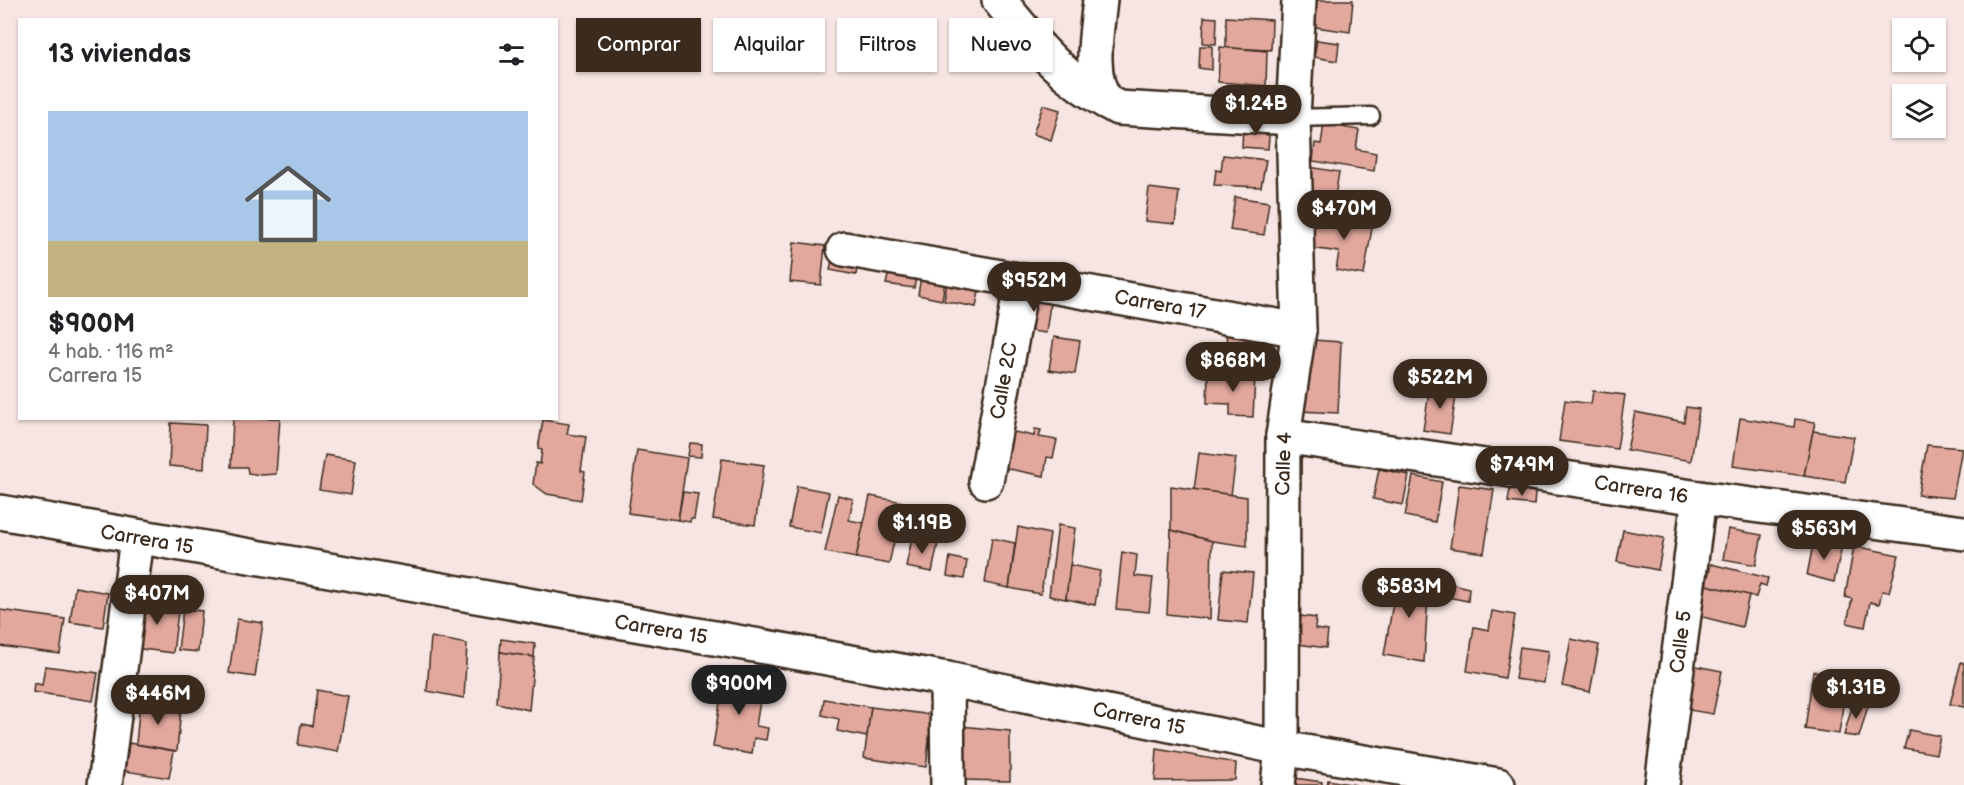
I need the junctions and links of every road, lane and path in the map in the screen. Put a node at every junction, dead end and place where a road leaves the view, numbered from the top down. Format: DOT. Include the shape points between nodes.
graph roads {
  1 [pos="999,0"];
  2 [pos="1100,0"];
  3 [pos="1299,0"];
  4 [pos="1105,101"];
  5 [pos="1371,116"];
  6 [pos="1293,118"];
  7 [pos="844,249"];
  8 [pos="1022,280"];
  9 [pos="1299,330"];
  10 [pos="1283,436"];
  11 [pos="986,482"];
  12 [pos="1699,498"];
  13 [pos="0,512"];
  14 [pos="1964,533"];
  15 [pos="137,538"];
  16 [pos="947,679"];
  17 [pos="1282,748"];
  18 [pos="105,785"];
  19 [pos="948,785"];
  20 [pos="1278,785"];
  21 [pos="1498,785"];
  22 [pos="1662,785"];
  1 -- 4 [label="street" via="1051,61 1074,82"];
  2 -- 4 [label="street" via="1096,71"];
  3 -- 6 [label="street, Calle 4"];
  4 -- 6 [label="street" via="1118,108"];
  5 -- 6 [label="lane"];
  6 -- 9 [label="street, Calle 4"];
  7 -- 8 [label="street, Carrera 17"];
  8 -- 9 [label="street, Carrera 17"];
  8 -- 11 [label="street, Calle 2C"];
  9 -- 10 [label="street, Calle 4"];
  10 -- 12 [label="street, Carrera 16"];
  10 -- 17 [label="street, Calle 4"];
  12 -- 14 [label="street, Carrera 16"];
  12 -- 22 [label="street, Calle 5"];
  13 -- 15 [label="street, Carrera 15"];
  15 -- 16 [label="street, Carrera 15"];
  15 -- 18 [label="street"];
  16 -- 17 [label="street, Carrera 15"];
  16 -- 19 [label="street"];
  17 -- 20 [label="street, Calle 4"];
  17 -- 21 [label="street, Carrera 15"];
}
